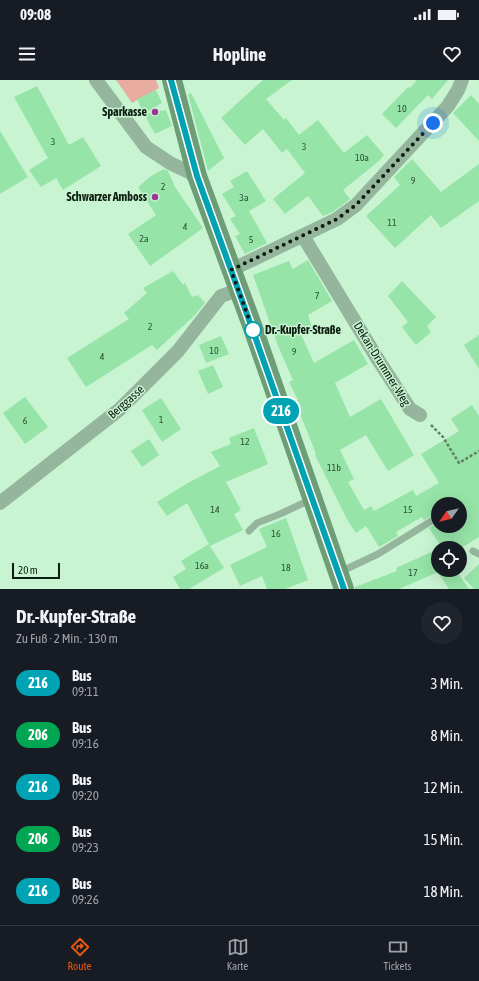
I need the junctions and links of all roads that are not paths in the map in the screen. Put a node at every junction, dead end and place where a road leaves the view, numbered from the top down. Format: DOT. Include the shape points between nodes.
graph roads {
  1 [pos="96,80"];
  2 [pos="172,80"];
  3 [pos="462,80"];
  4 [pos="197,176"];
  5 [pos="303,236"];
  6 [pos="231,270"];
  7 [pos="238,290"];
  8 [pos="420,415"];
  9 [pos="312,499"];
  10 [pos="0,503"];
  11 [pos="431,521"];
  12 [pos="249,531"];
  13 [pos="341,581"];
  1 -- 4 [label="street" via="146,147 170,163"];
  2 -- 4 [label="street"];
  3 -- 5 [label="street" via="448,106 356,205 337,219"];
  4 -- 6 [label="street"];
  5 -- 6 [label="street"];
  5 -- 8 [label="street, Dekan-Drummer-Weg" via="376,358 410,409"];
  6 -- 7 [label="street"];
  7 -- 9 [label="street"];
  7 -- 10 [label="street, Berggasse" via="221,296 178,351 120,409"];
  9 -- 12 [label="lane" via="257,523"];
  9 -- 13 [label="street"];
  11 -- 13 [label="lane" via="378,554"];
}
